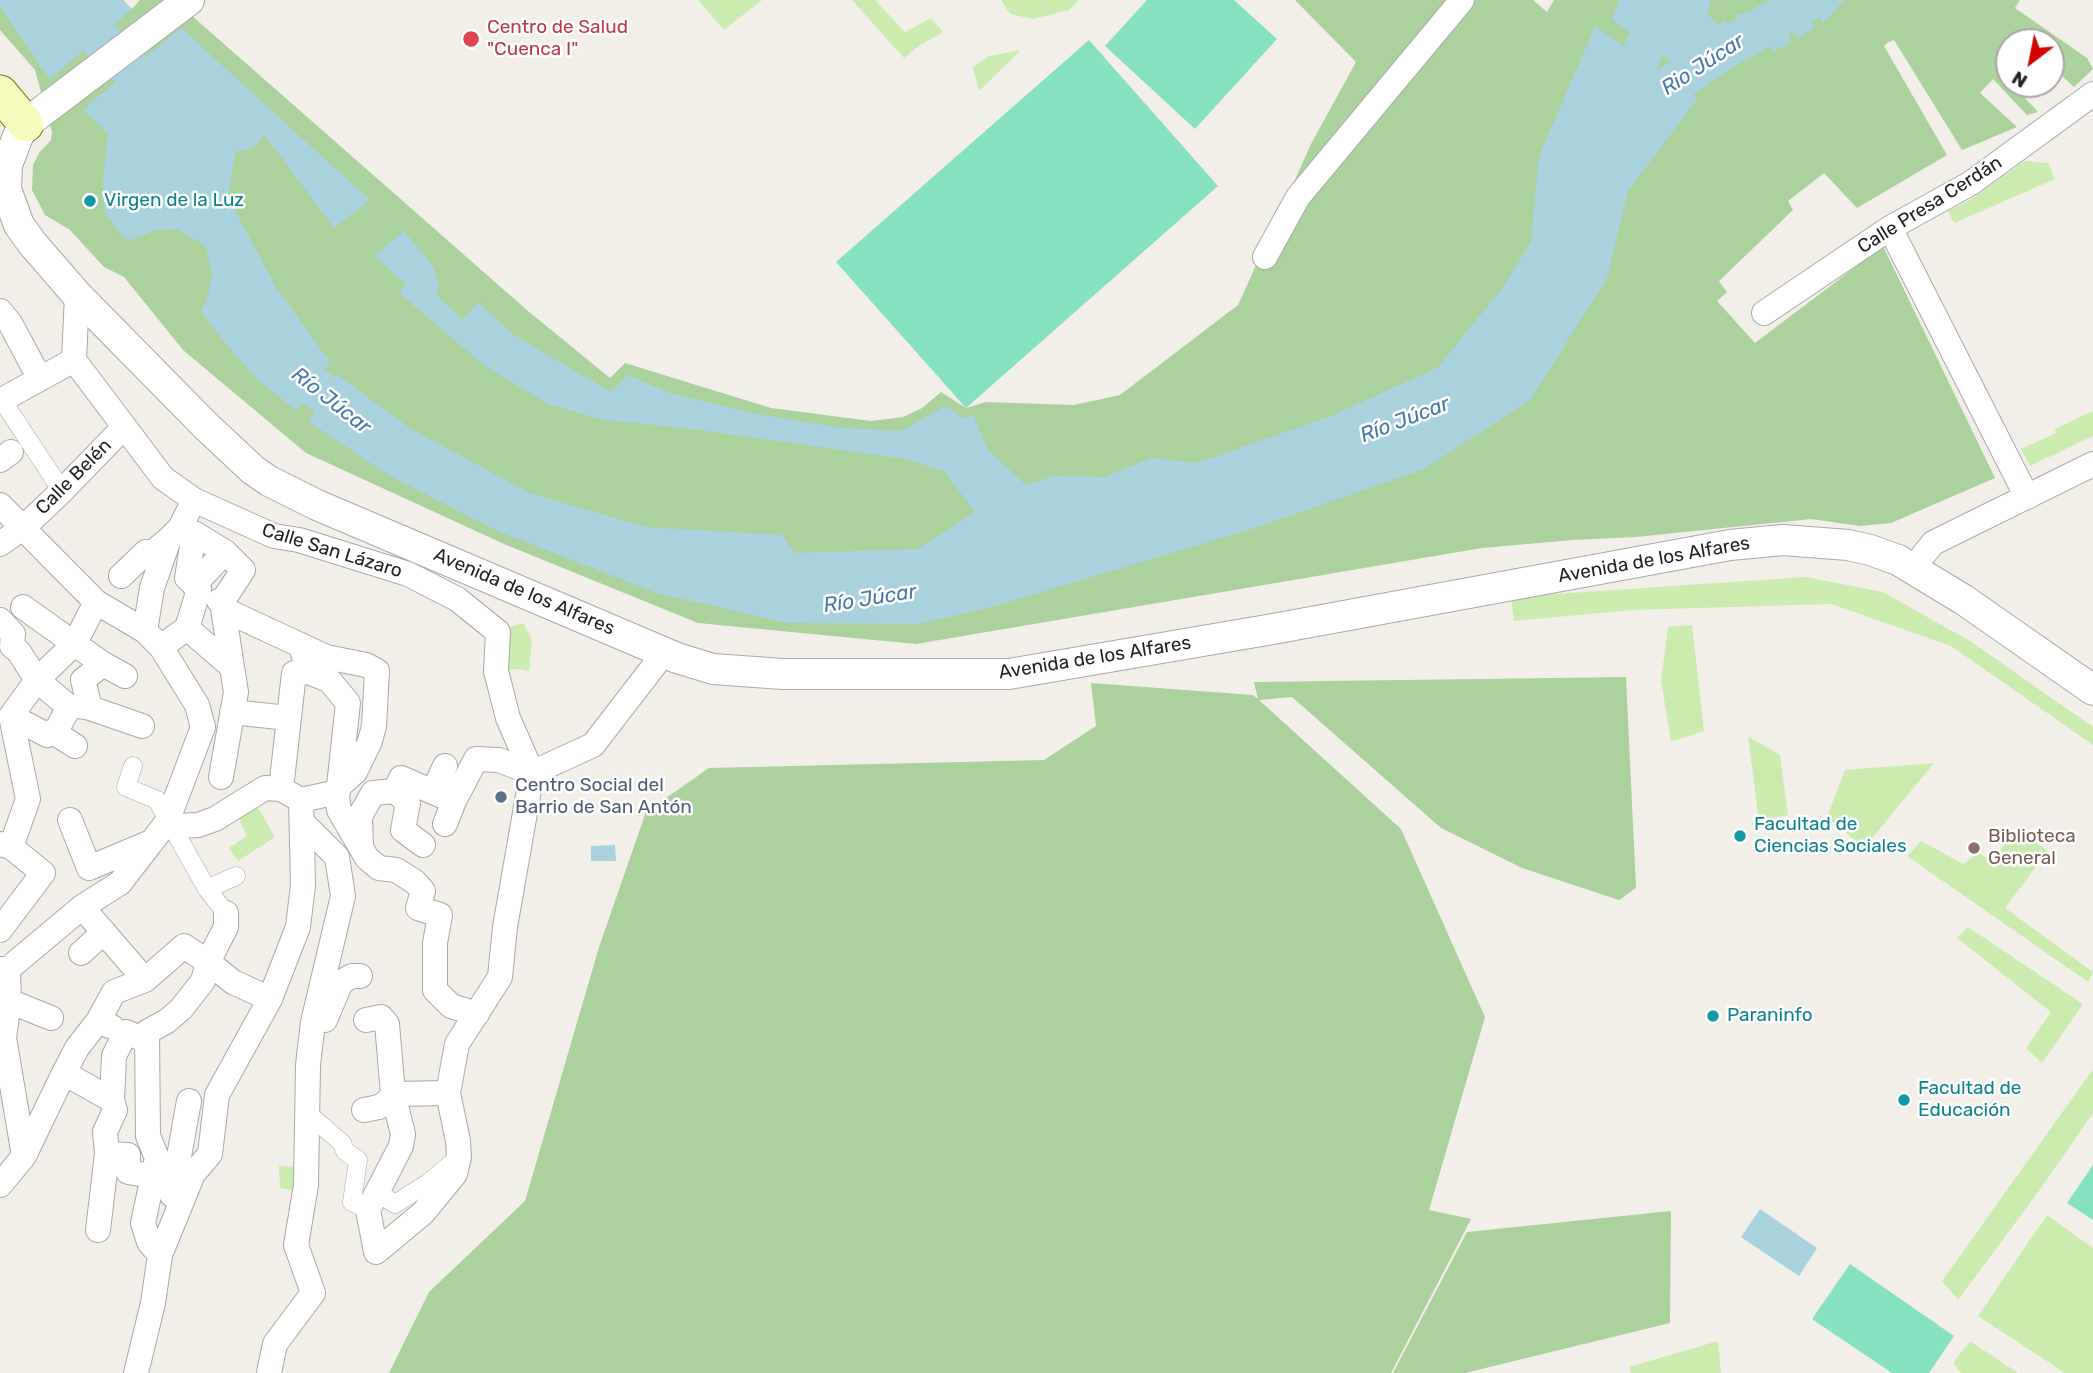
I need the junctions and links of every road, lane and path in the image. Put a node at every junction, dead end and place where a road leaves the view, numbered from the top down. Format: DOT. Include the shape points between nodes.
graph roads {
  1 [pos="1462,0"];
  2 [pos="179,7"];
  3 [pos="0,93"];
  4 [pos="2093,94"];
  5 [pos="33,118"];
  6 [pos="1891,228"];
  7 [pos="1265,257"];
  8 [pos="77,295"];
  9 [pos="0,311"];
  10 [pos="1764,313"];
  11 [pos="74,360"];
  12 [pos="40,379"];
  13 [pos="1,401"];
  14 [pos="124,427"];
  15 [pos="2093,464"];
  16 [pos="62,491"];
  17 [pos="2027,497"];
  18 [pos="194,500"];
  19 [pos="0,505"];
  20 [pos="24,527"];
  21 [pos="181,533"];
  22 [pos="0,544"];
  23 [pos="226,552"];
  24 [pos="1913,568"];
  25 [pos="121,576"];
  26 [pos="197,587"];
  27 [pos="96,602"];
  28 [pos="222,603"];
  29 [pos="23,607"];
  30 [pos="0,620"];
  31 [pos="187,628"];
  32 [pos="153,639"];
  33 [pos="75,643"];
  34 [pos="301,645"];
  35 [pos="664,653"];
  36 [pos="103,664"];
  37 [pos="232,667"];
  38 [pos="308,672"];
  39 [pos="125,676"];
  40 [pos="37,680"];
  41 [pos="2093,690"];
  42 [pos="80,708"];
  43 [pos="11,716"];
  44 [pos="288,718"];
  45 [pos="231,722"];
  46 [pos="142,726"];
  47 [pos="203,727"];
  48 [pos="133,766"];
  49 [pos="445,766"];
  50 [pos="532,772"];
  51 [pos="221,778"];
  52 [pos="339,786"];
  53 [pos="395,791"];
  54 [pos="295,804"];
  55 [pos="444,806"];
  56 [pos="70,820"];
  57 [pos="160,831"];
  58 [pos="424,845"];
  59 [pos="5,846"];
  60 [pos="364,852"];
  61 [pos="340,873"];
  62 [pos="236,876"];
  63 [pos="207,889"];
  64 [pos="82,907"];
  65 [pos="226,913"];
  66 [pos="0,930"];
  67 [pos="104,932"];
  68 [pos="81,953"];
  69 [pos="208,962"];
  70 [pos="4,969"];
  71 [pos="360,976"];
  72 [pos="145,980"];
  73 [pos="270,999"];
  74 [pos="477,1014"];
  75 [pos="5,1016"];
  76 [pos="51,1018"];
  77 [pos="366,1020"];
  78 [pos="98,1021"];
  79 [pos="136,1032"];
  80 [pos="312,1033"];
  81 [pos="64,1073"];
  82 [pos="449,1093"];
  83 [pos="393,1094"];
  84 [pos="112,1100"];
  85 [pos="189,1101"];
  86 [pos="364,1111"];
  87 [pos="314,1119"];
  88 [pos="107,1154"];
  89 [pos="24,1156"];
  90 [pos="459,1157"];
  91 [pos="152,1176"];
  92 [pos="0,1185"];
  93 [pos="372,1201"];
  94 [pos="173,1219"];
  95 [pos="99,1230"];
  96 [pos="160,1255"];
  97 [pos="136,1373"];
  98 [pos="269,1373"];
  1 -- 7 [label="street" via="1298,197"];
  2 -- 5 [label="street"];
  3 -- 5 [label="main road"];
  4 -- 6 [label="street, Calle Presa Cerdán" via="1971,183"];
  5 -- 8 [label="street" via="18,136 9,158 7,196 19,225"];
  6 -- 10 [label="street, Calle Presa Cerdán"];
  6 -- 17 [label="street"];
  8 -- 11 [label="street"];
  8 -- 35 [label="street, Avenida de los Alfares" via="206,426 269,481"];
  9 -- 12 [label="street"];
  11 -- 12 [label="street"];
  11 -- 14 [label="street, Calle San Lázaro"];
  12 -- 13 [label="street"];
  13 -- 16 [label="street"];
  14 -- 16 [label="street, Calle Belén"];
  14 -- 18 [label="street, Calle San Lázaro" via="163,478"];
  15 -- 17 [label="street"];
  16 -- 20 [label="street, Calle Belén"];
  17 -- 24 [label="street" via="1933,543"];
  18 -- 21 [label="street"];
  18 -- 50 [label="street, Calle San Lázaro" via="274,536 408,574 457,600 498,632 496,671 508,718"];
  19 -- 20 [label="street"];
  20 -- 22 [label="street, Calle Belén"];
  20 -- 27 [label="street, Calle Belén"];
  21 -- 23 [label="street"];
  21 -- 25 [label="street" via="152,553 146,552"];
  21 -- 26 [label="street" via="187,578"];
  21 -- 32 [label="street" via="152,588"];
  23 -- 26 [label="street"];
  23 -- 28 [label="street" via="243,570"];
  24 -- 35 [label="street, Avenida de los Alfares" via="1848,545 1756,542 993,675 734,671"];
  24 -- 41 [label="street, Avenida de los Alfares"];
  26 -- 28 [label="street"];
  26 -- 31 [label="street"];
  27 -- 32 [label="street, Calle Belén"];
  27 -- 33 [label="street"];
  28 -- 34 [label="street" via="227,611"];
  28 -- 37 [label="street"];
  29 -- 33 [label="street"];
  30 -- 40 [label="street" via="13,634 12,646"];
  31 -- 32 [label="street"];
  31 -- 37 [label="street"];
  32 -- 47 [label="street, Calle Belén" via="197,705"];
  33 -- 36 [label="street"];
  33 -- 40 [label="street"];
  34 -- 38 [label="street"];
  34 -- 52 [label="street" via="377,671 370,741 355,772"];
  35 -- 50 [label="street" via="593,745"];
  36 -- 39 [label="street"];
  36 -- 42 [label="street" via="83,680"];
  37 -- 45 [label="street" via="236,692"];
  38 -- 44 [label="street" via="294,673"];
  38 -- 52 [label="street" via="330,680 348,703"];
  40 -- 42 [label="street"];
  40 -- 43 [label="street"];
  42 -- 43 [label="street" via="65,740"];
  42 -- 46 [label="street"];
  43 -- 59 [label="street" via="28,799"];
  44 -- 45 [label="street"];
  44 -- 54 [label="street"];
  45 -- 47 [label="street"];
  45 -- 51 [label="street"];
  47 -- 57 [label="street"];
  48 -- 57 [label="street" via="126,787 157,800"];
  49 -- 55 [label="street"];
  50 -- 55 [label="street" via="499,760 476,759"];
  50 -- 74 [label="street" via="500,977"];
  52 -- 54 [label="street" via="333,793"];
  52 -- 60 [label="street" via="339,810"];
  53 -- 55 [label="street" via="401,778"];
  53 -- 58 [label="street" via="408,803 403,830"];
  53 -- 60 [label="street" via="373,793 360,816"];
  54 -- 57 [label="street" via="265,788 215,819"];
  54 -- 61 [label="street" via="337,857"];
  54 -- 73 [label="street" via="303,885 298,927"];
  56 -- 57 [label="street" via="89,868"];
  57 -- 63 [label="street"];
  57 -- 64 [label="street" via="120,883"];
  59 -- 66 [label="street" via="43,873"];
  60 -- 61 [label="street"];
  60 -- 74 [label="street" via="379,869 396,870 415,882 423,891 418,908 440,915 435,990 451,1006"];
  61 -- 80 [label="street" via="343,896"];
  62 -- 63 [label="street"];
  63 -- 65 [label="street"];
  64 -- 67 [label="street"];
  64 -- 70 [label="street"];
  65 -- 69 [label="street" via="226,927"];
  67 -- 68 [label="street"];
  67 -- 72 [label="street"];
  69 -- 72 [label="street" via="184,946"];
  69 -- 73 [label="street" via="233,982"];
  69 -- 79 [label="street" via="202,981 181,1009 167,1021"];
  70 -- 75 [label="street"];
  71 -- 80 [label="street" via="341,982 328,1017"];
  72 -- 78 [label="street" via="114,992"];
  73 -- 94 [label="street" via="217,1095 211,1154 193,1174"];
  74 -- 82 [label="street" via="457,1044"];
  75 -- 76 [label="street"];
  75 -- 89 [label="street" via="4,1038"];
  77 -- 83 [label="street" via="381,1017 387,1024"];
  78 -- 79 [label="street"];
  78 -- 81 [label="street"];
  79 -- 84 [label="street" via="114,1056"];
  79 -- 91 [label="street" via="148,1136 157,1158"];
  80 -- 98 [label="street" via="306,1185 296,1245 313,1293 275,1344"];
  81 -- 84 [label="street"];
  81 -- 89 [label="street"];
  82 -- 83 [label="street"];
  82 -- 90 [label="street"];
  83 -- 86 [label="street" via="387,1102"];
  83 -- 93 [label="street" via="403,1135 401,1146"];
  84 -- 88 [label="street" via="115,1110 105,1132"];
  85 -- 94 [label="street" via="169,1207"];
  87 -- 93 [label="street" via="358,1160 352,1202"];
  88 -- 91 [label="street" via="128,1155 128,1172"];
  88 -- 95 [label="street"];
  89 -- 92 [label="street"];
  90 -- 93 [label="street" via="395,1204"];
  90 -- 93 [label="street" via="454,1174 423,1213 376,1252"];
  91 -- 96 [label="street" via="143,1223 149,1242"];
  94 -- 96 [label="street"];
  96 -- 97 [label="street"];
}
